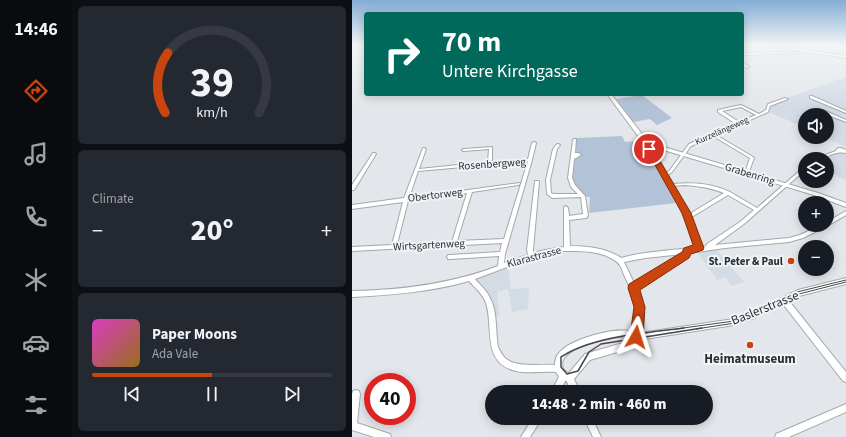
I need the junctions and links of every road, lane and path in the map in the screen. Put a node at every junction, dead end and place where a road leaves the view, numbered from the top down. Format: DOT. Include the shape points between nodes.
graph roads {
  1 [pos="745,65"];
  2 [pos="748,67"];
  3 [pos="611,96"];
  4 [pos="811,97"];
  5 [pos="786,99"];
  6 [pos="846,112"];
  7 [pos="759,115"];
  8 [pos="834,117"];
  9 [pos="846,122"];
  10 [pos="739,124"];
  11 [pos="714,134"];
  12 [pos="575,140"];
  13 [pos="534,143"];
  14 [pos="558,145"];
  15 [pos="654,145"];
  16 [pos="424,149"];
  17 [pos="464,150"];
  18 [pos="839,151"];
  19 [pos="834,153"];
  20 [pos="374,154"];
  21 [pos="683,154"];
  22 [pos="530,160"];
  23 [pos="490,163"];
  24 [pos="417,170"];
  25 [pos="747,173"];
  26 [pos="798,174"];
  27 [pos="666,175"];
  28 [pos="546,181"];
  29 [pos="518,184"];
  30 [pos="785,184"];
  31 [pos="671,185"];
  32 [pos="352,189"];
  33 [pos="470,191"];
  34 [pos="728,193"];
  35 [pos="581,195"];
  36 [pos="406,199"];
  37 [pos="846,205"];
  38 [pos="352,207"];
  39 [pos="566,208"];
  40 [pos="757,210"];
  41 [pos="846,213"];
  42 [pos="688,217"];
  43 [pos="566,218"];
  44 [pos="834,220"];
  45 [pos="811,232"];
  46 [pos="506,241"];
  47 [pos="454,243"];
  48 [pos="709,246"];
  49 [pos="394,247"];
  50 [pos="567,248"];
  51 [pos="699,248"];
  52 [pos="352,249"];
  53 [pos="688,251"];
  54 [pos="502,254"];
  55 [pos="531,256"];
  56 [pos="450,257"];
  57 [pos="620,261"];
  58 [pos="501,266"];
  59 [pos="470,278"];
  60 [pos="846,281"];
  61 [pos="633,288"];
  62 [pos="352,294"];
  63 [pos="784,300"];
  64 [pos="636,337"];
  65 [pos="559,369"];
  66 [pos="567,377"];
  67 [pos="846,378"];
  68 [pos="561,385"];
  69 [pos="572,385"];
  70 [pos="356,394"];
  71 [pos="846,408"];
  72 [pos="533,425"];
  73 [pos="591,425"];
  74 [pos="387,437"];
  75 [pos="525,437"];
  76 [pos="597,437"];
  77 [pos="779,437"];
  1 -- 2 [label="street"];
  3 -- 15 [label="main road, Grabenring" via="642,136"];
  4 -- 6 [label="street"];
  5 -- 7 [label="street, Kurzelängeweg" via="769,105 767,111"];
  7 -- 10 [label="street, Kurzelängeweg"];
  7 -- 10 [label="street" via="741,106 719,111"];
  8 -- 9 [label="street"];
  10 -- 11 [label="street, Kurzelängeweg"];
  11 -- 21 [label="street, Kurzelängeweg" via="690,145"];
  11 -- 25 [label="street" via="752,158"];
  12 -- 35 [label="street" via="570,178"];
  13 -- 22 [label="street"];
  14 -- 35 [label="street" via="548,180 549,194"];
  15 -- 21 [label="main road, Grabenring"];
  15 -- 27 [label="street" via="649,149"];
  16 -- 24 [label="street"];
  17 -- 23 [label="street" via="491,148"];
  18 -- 19 [label="street"];
  20 -- 32 [label="street"];
  21 -- 25 [label="main road, Grabenring"];
  21 -- 27 [label="street, Kurzelängeweg"];
  22 -- 23 [label="street, Rosenbergweg"];
  22 -- 46 [label="street, Rosenbergweg"];
  23 -- 24 [label="street, Rosenbergweg"];
  24 -- 36 [label="street"];
  25 -- 30 [label="main road, Grabenring"];
  26 -- 30 [label="street"];
  27 -- 31 [label="street"];
  28 -- 55 [label="street" via="536,182"];
  29 -- 33 [label="street, Obertorweg"];
  30 -- 37 [label="main road, Grabenring"];
  30 -- 40 [label="street"];
  31 -- 34 [label="street" via="701,183"];
  31 -- 42 [label="street"];
  33 -- 36 [label="street, Obertorweg"];
  33 -- 47 [label="street"];
  34 -- 40 [label="street"];
  34 -- 42 [label="street"];
  35 -- 43 [label="street" via="585,201 586,216"];
  36 -- 38 [label="street, Obertorweg"];
  36 -- 49 [label="street"];
  39 -- 43 [label="street"];
  40 -- 48 [label="street"];
  41 -- 44 [label="street"];
  42 -- 51 [label="street"];
  43 -- 50 [label="street"];
  45 -- 48 [label="street" via="789,240"];
  46 -- 47 [label="street, Wirtsgartenweg"];
  46 -- 54 [label="street, Rosenbergweg"];
  47 -- 49 [label="street, Wirtsgartenweg"];
  48 -- 51 [label="street"];
  49 -- 52 [label="street, Wirtsgartenweg"];
  50 -- 55 [label="street, Klarastrasse"];
  50 -- 57 [label="street, Klarastrasse" via="593,250"];
  51 -- 53 [label="street"];
  53 -- 57 [label="street" via="639,256"];
  53 -- 61 [label="street" via="686,255"];
  54 -- 56 [label="street"];
  54 -- 58 [label="street, Rosenbergweg"];
  55 -- 58 [label="street, Klarastrasse"];
  57 -- 61 [label="street"];
  58 -- 59 [label="street, Klarastrasse"];
  59 -- 62 [label="street, Klarastrasse" via="415,290"];
  59 -- 65 [label="street" via="486,295 491,306 494,342 500,358 508,365 521,368"];
  60 -- 63 [label="street, Baslerstrasse" via="798,293"];
  61 -- 64 [label="street" via="640,307"];
  63 -- 64 [label="street, Baslerstrasse" via="734,322"];
  63 -- 67 [label="street"];
  64 -- 65 [label="street" via="631,334 620,334 588,341 565,352 558,362"];
  64 -- 66 [label="street" via="628,345 588,357 576,372"];
  65 -- 66 [label="street"];
  66 -- 68 [label="street"];
  66 -- 69 [label="street"];
  70 -- 74 [label="street" via="353,426"];
  71 -- 77 [label="street"];
  72 -- 75 [label="street"];
  73 -- 76 [label="street"];
}
